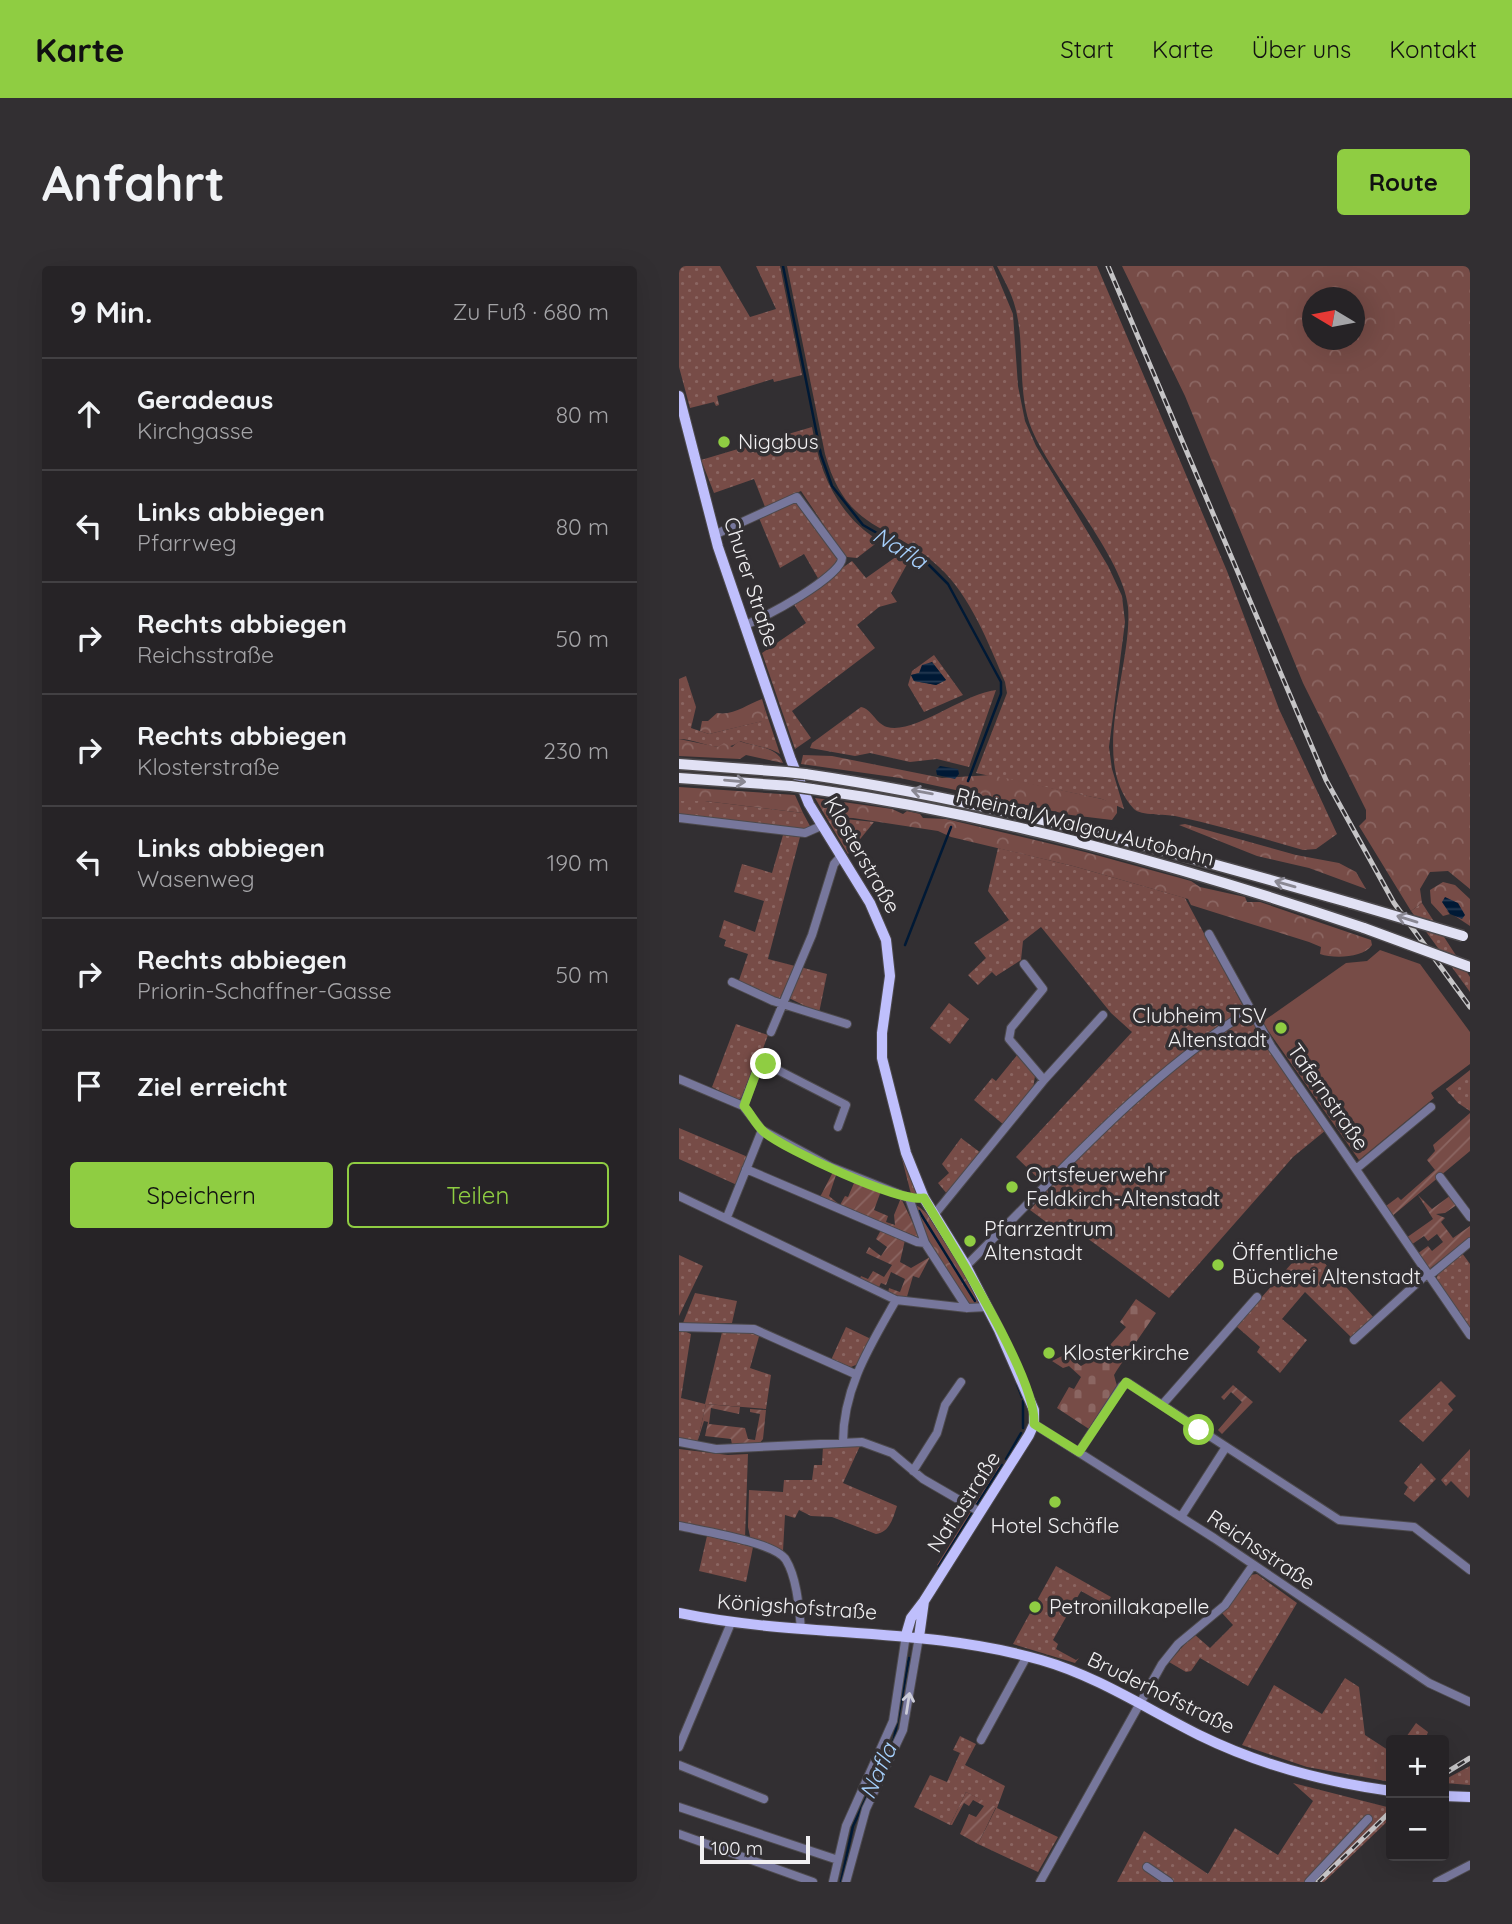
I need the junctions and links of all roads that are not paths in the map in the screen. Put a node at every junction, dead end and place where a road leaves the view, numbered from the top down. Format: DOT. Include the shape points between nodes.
graph roads {
  1 [pos="679,396"];
  2 [pos="714,535"];
  3 [pos="744,625"];
  4 [pos="679,764"];
  5 [pos="679,778"];
  6 [pos="798,779"];
  7 [pos="679,818"];
  8 [pos="821,826"];
  9 [pos="841,856"];
  10 [pos="1209,934"];
  11 [pos="1463,936"];
  12 [pos="1024,964"];
  13 [pos="1470,967"];
  14 [pos="732,982"];
  15 [pos="782,1003"];
  16 [pos="1251,1010"];
  17 [pos="1103,1015"];
  18 [pos="847,1024"];
  19 [pos="771,1032"];
  20 [pos="679,1079"];
  21 [pos="1044,1080"];
  22 [pos="744,1106"];
  23 [pos="1431,1107"];
  24 [pos="838,1127"];
  25 [pos="762,1130"];
  26 [pos="747,1168"];
  27 [pos="1356,1169"];
  28 [pos="1440,1177"];
  29 [pos="679,1196"];
  30 [pos="909,1198"];
  31 [pos="924,1198"];
  32 [pos="934,1215"];
  33 [pos="727,1217"];
  34 [pos="1470,1217"];
  35 [pos="1470,1242"];
  36 [pos="925,1243"];
  37 [pos="966,1266"];
  38 [pos="1428,1275"];
  39 [pos="1257,1297"];
  40 [pos="895,1300"];
  41 [pos="987,1307"];
  42 [pos="967,1308"];
  43 [pos="679,1327"];
  44 [pos="1470,1335"];
  45 [pos="1354,1340"];
  46 [pos="855,1374"];
  47 [pos="961,1382"];
  48 [pos="1162,1405"];
  49 [pos="1034,1424"];
  50 [pos="679,1442"];
  51 [pos="843,1442"];
  52 [pos="1226,1447"];
  53 [pos="1079,1452"];
  54 [pos="913,1471"];
  55 [pos="980,1513"];
  56 [pos="1181,1517"];
  57 [pos="679,1526"];
  58 [pos="1253,1565"];
  59 [pos="1470,1570"];
  60 [pos="679,1614"];
  61 [pos="731,1623"];
  62 [pos="801,1629"];
  63 [pos="912,1636"];
  64 [pos="1027,1656"];
  65 [pos="1470,1702"];
  66 [pos="1138,1703"];
  67 [pos="981,1740"];
  68 [pos="679,1747"];
  69 [pos="679,1765"];
  70 [pos="1386,1790"];
  71 [pos="1449,1796"];
  72 [pos="1470,1797"];
  73 [pos="764,1799"];
  74 [pos="679,1807"];
  75 [pos="1368,1819"];
  76 [pos="853,1829"];
  77 [pos="679,1834"];
  78 [pos="838,1860"];
  79 [pos="1470,1865"];
  80 [pos="1147,1867"];
  81 [pos="813,1882"];
  82 [pos="833,1882"];
  83 [pos="846,1882"];
  84 [pos="1039,1882"];
  85 [pos="1169,1882"];
  86 [pos="1309,1882"];
  87 [pos="1437,1882"];
  1 -- 2 [label="main road, Churer Straße"];
  2 -- 3 [label="main road, Churer Straße"];
  2 -- 3 [label="street" via="797,497 842,558 841,566 816,586"];
  3 -- 6 [label="main road, Churer Straße"];
  4 -- 6 [label="highway, Rheintal/Walgau Autobahn, bridge" via="786,772"];
  5 -- 6 [label="highway, Rheintal/Walgau Autobahn, one-way"];
  6 -- 8 [label="main road, Klosterstraße"];
  11 -- 6 [label="highway, Rheintal/Walgau Autobahn, one-way, bridge" via="1006,810 930,793"];
  6 -- 13 [label="highway, Rheintal/Walgau Autobahn, bridge" via="812,789 1039,832 1201,876"];
  7 -- 8 [label="street" via="805,833"];
  8 -- 9 [label="main road, Klosterstraße"];
  9 -- 15 [label="street" via="834,864 812,935"];
  9 -- 31 [label="main road, Klosterstraße" via="876,912 886,940 890,979 882,1058 906,1153"];
  10 -- 16 [label="street, Tafernstraße"];
  12 -- 21 [label="street" via="1043,989 1011,1028 1009,1039"];
  14 -- 15 [label="street"];
  15 -- 18 [label="street"];
  15 -- 19 [label="street"];
  16 -- 27 [label="street, Tafernstraße"];
  16 -- 37 [label="street" via="1173,1065 1115,1114"];
  17 -- 21 [label="street"];
  20 -- 22 [label="street"];
  21 -- 32 [label="street"];
  22 -- 24 [label="street" via="759,1065 766,1064 846,1105"];
  22 -- 25 [label="street"];
  23 -- 27 [label="street"];
  25 -- 26 [label="street"];
  25 -- 30 [label="street" via="851,1177"];
  26 -- 33 [label="street"];
  26 -- 36 [label="street"];
  27 -- 38 [label="street, Tafernstraße"];
  28 -- 34 [label="street"];
  29 -- 33 [label="street"];
  30 -- 31 [label="street"];
  30 -- 36 [label="street"];
  31 -- 32 [label="main road, Klosterstraße"];
  32 -- 37 [label="main road, Klosterstraße"];
  33 -- 40 [label="street"];
  35 -- 38 [label="street"];
  36 -- 42 [label="street"];
  37 -- 41 [label="main road, Klosterstraße"];
  38 -- 44 [label="street, Tafernstraße"];
  38 -- 45 [label="street"];
  39 -- 48 [label="street"];
  40 -- 42 [label="street"];
  40 -- 46 [label="street"];
  41 -- 42 [label="street"];
  41 -- 49 [label="main road, Klosterstraße" via="1032,1401"];
  43 -- 46 [label="street" via="754,1329"];
  46 -- 51 [label="street"];
  47 -- 54 [label="street"];
  48 -- 52 [label="street"];
  48 -- 53 [label="street" via="1126,1382"];
  49 -- 53 [label="street, Reichsstraße"];
  49 -- 55 [label="main road, Naflastraße"];
  50 -- 51 [label="street" via="716,1449"];
  51 -- 54 [label="street" via="879,1447"];
  52 -- 56 [label="street"];
  52 -- 59 [label="street" via="1339,1520 1414,1527"];
  53 -- 56 [label="street, Reichsstraße"];
  54 -- 55 [label="street"];
  55 -- 63 [label="main road, Naflastraße" via="915,1611"];
  56 -- 58 [label="street, Reichsstraße"];
  57 -- 62 [label="street" via="782,1555 792,1576"];
  58 -- 65 [label="street, Reichsstraße" via="1437,1688"];
  58 -- 66 [label="street" via="1225,1605 1178,1644"];
  60 -- 61 [label="main road, Königshofstraße"];
  61 -- 62 [label="main road, Königshofstraße"];
  61 -- 68 [label="street"];
  62 -- 63 [label="main road, Königshofstraße"];
  63 -- 64 [label="main road, Bruderhofstraße"];
  63 -- 76 [label="street, Naflastraße" via="890,1732"];
  76 -- 63 [label="street, one-way" via="903,1730"];
  64 -- 66 [label="main road, Bruderhofstraße"];
  64 -- 67 [label="street"];
  66 -- 70 [label="main road, Bruderhofstraße" via="1276,1766"];
  66 -- 84 [label="street"];
  69 -- 73 [label="street"];
  71 -- 72 [label="main road"];
  74 -- 78 [label="street"];
  75 -- 86 [label="street"];
  76 -- 78 [label="street, Naflastraße"];
  76 -- 83 [label="street"];
  77 -- 81 [label="street"];
  78 -- 82 [label="street, Naflastraße"];
  79 -- 87 [label="street"];
  80 -- 85 [label="street"];
}
